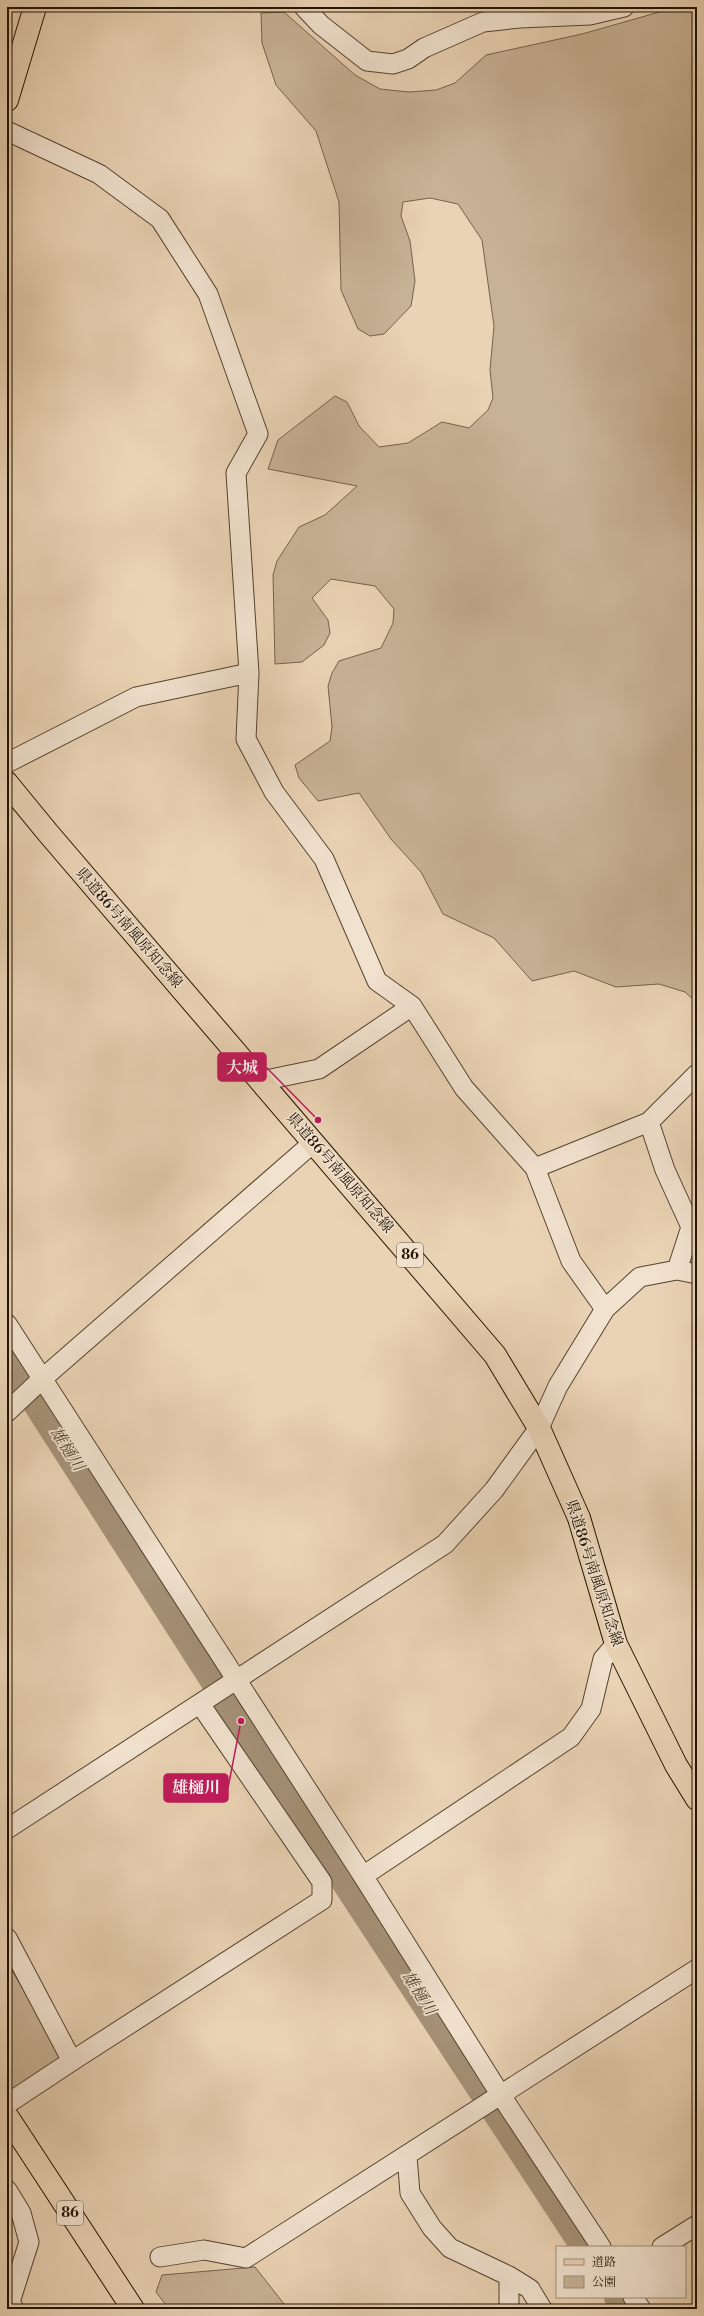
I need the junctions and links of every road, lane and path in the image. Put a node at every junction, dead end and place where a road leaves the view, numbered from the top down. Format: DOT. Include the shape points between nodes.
graph roads {
  1 [pos="35,7"];
  2 [pos="304,7"];
  3 [pos="624,7"];
  4 [pos="8,89"];
  5 [pos="7,131"];
  6 [pos="249,673"];
  7 [pos="7,763"];
  8 [pos="7,783"];
  9 [pos="412,1006"];
  10 [pos="697,1074"];
  11 [pos="261,1082"];
  12 [pos="649,1122"];
  13 [pos="314,1142"];
  14 [pos="535,1168"];
  15 [pos="677,1270"];
  16 [pos="697,1274"];
  17 [pos="605,1309"];
  18 [pos="7,1324"];
  19 [pos="34,1386"];
  20 [pos="7,1412"];
  21 [pos="539,1428"];
  22 [pos="616,1644"];
  23 [pos="236,1678"];
  24 [pos="200,1704"];
  25 [pos="697,1799"];
  26 [pos="7,1829"];
  27 [pos="363,1876"];
  28 [pos="7,1938"];
  29 [pos="697,1969"];
  30 [pos="72,2061"];
  31 [pos="492,2100"];
  32 [pos="7,2104"];
  33 [pos="7,2116"];
  34 [pos="407,2156"];
  35 [pos="7,2190"];
  36 [pos="697,2225"];
  37 [pos="600,2246"];
  38 [pos="664,2246"];
  39 [pos="160,2257"];
  40 [pos="509,2276"];
  41 [pos="634,2298"];
  42 [pos="14,2309"];
  43 [pos="133,2309"];
  44 [pos="509,2309"];
  45 [pos="542,2309"];
  46 [pos="641,2309"];
  1 -- 4 [label="main road"];
  2 -- 3 [label="street" via="367,61 393,64 483,22 590,15"];
  5 -- 6 [label="street" via="99,174 160,218 208,294 258,434 236,473"];
  6 -- 7 [label="street" via="136,697"];
  6 -- 9 [label="street" via="246,739 274,792 324,860 377,981"];
  8 -- 11 [label="main road, 県道86号南風原知念線 / 86"];
  9 -- 11 [label="street" via="319,1069"];
  9 -- 14 [label="street" via="464,1088"];
  10 -- 12 [label="street"];
  11 -- 13 [label="main road, 県道86号南風原知念線 / 86"];
  12 -- 14 [label="street"];
  12 -- 15 [label="street" via="665,1170 691,1227"];
  13 -- 19 [label="street"];
  13 -- 21 [label="main road, 県道86号南風原知念線 / 86" via="495,1355"];
  14 -- 17 [label="street" via="571,1261"];
  15 -- 16 [label="street"];
  15 -- 17 [label="street" via="640,1277"];
  17 -- 21 [label="street" via="558,1386"];
  18 -- 19 [label="street"];
  19 -- 20 [label="street"];
  19 -- 23 [label="street"];
  21 -- 22 [label="main road, 県道86号南風原知念線 / 86" via="579,1518"];
  21 -- 23 [label="street" via="494,1490 445,1544"];
  22 -- 25 [label="main road, 県道86号南風原知念線 / 86" via="676,1765"];
  22 -- 27 [label="street" via="603,1659 591,1709 571,1737"];
  23 -- 24 [label="street"];
  23 -- 27 [label="street"];
  24 -- 26 [label="street"];
  24 -- 30 [label="street" via="322,1882 322,1900"];
  27 -- 31 [label="street"];
  28 -- 30 [label="street"];
  29 -- 31 [label="street"];
  30 -- 32 [label="street"];
  31 -- 34 [label="street"];
  31 -- 37 [label="street"];
  33 -- 43 [label="main road, 86"];
  34 -- 39 [label="street" via="246,2258 204,2250"];
  34 -- 40 [label="street" via="410,2193 432,2228 450,2248"];
  35 -- 42 [label="street" via="22,2212 29,2242 10,2302"];
  36 -- 38 [label="street"];
  40 -- 44 [label="street"];
  40 -- 45 [label="street" via="530,2289"];
  41 -- 46 [label="street"];
}
